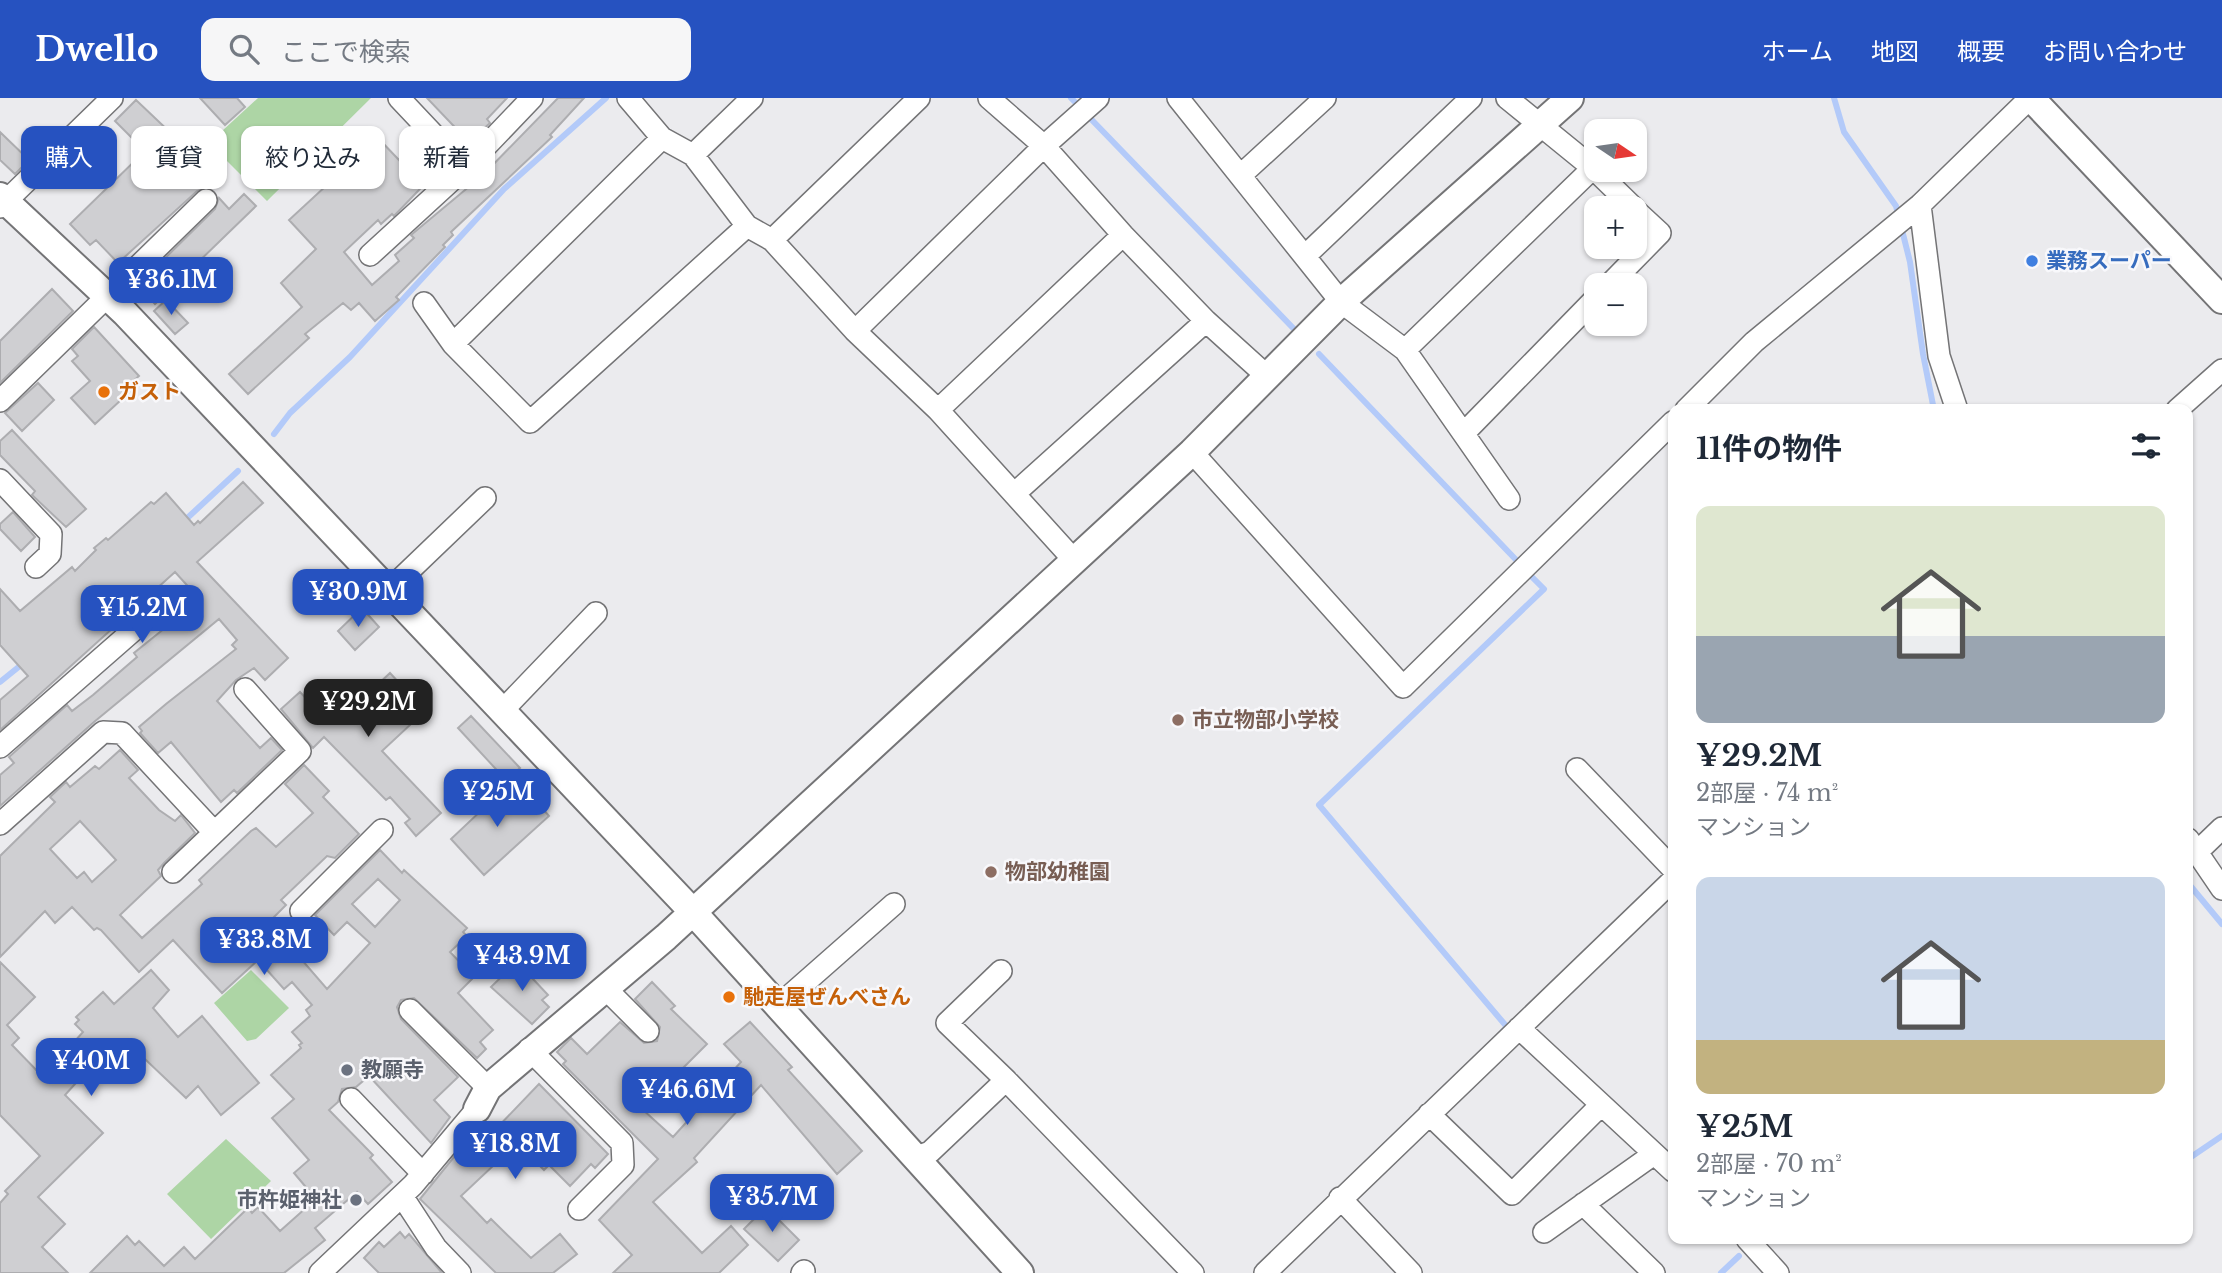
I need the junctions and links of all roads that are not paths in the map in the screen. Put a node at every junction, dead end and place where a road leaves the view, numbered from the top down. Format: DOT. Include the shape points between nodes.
graph roads {
  1 [pos="113,98"];
  2 [pos="399,98"];
  3 [pos="532,98"];
  4 [pos="628,98"];
  5 [pos="752,98"];
  6 [pos="919,98"];
  7 [pos="989,98"];
  8 [pos="1098,98"];
  9 [pos="1178,98"];
  10 [pos="1325,98"];
  11 [pos="1471,98"];
  12 [pos="1507,98"];
  13 [pos="1570,98"];
  14 [pos="2030,98"];
  15 [pos="425,126"];
  16 [pos="1541,127"];
  17 [pos="495,137"];
  18 [pos="662,138"];
  19 [pos="1044,146"];
  20 [pos="693,155"];
  21 [pos="1584,161"];
  22 [pos="1241,175"];
  23 [pos="1584,177"];
  24 [pos="1607,182"];
  25 [pos="442,189"];
  26 [pos="1621,196"];
  27 [pos="206,200"];
  28 [pos="2,201"];
  29 [pos="1920,205"];
  30 [pos="1647,221"];
  31 [pos="747,226"];
  32 [pos="1123,235"];
  33 [pos="772,240"];
  34 [pos="1647,246"];
  35 [pos="370,256"];
  36 [pos="1305,256"];
  37 [pos="1634,259"];
  38 [pos="1621,273"];
  39 [pos="107,296"];
  40 [pos="2222,300"];
  41 [pos="1341,302"];
  42 [pos="424,303"];
  43 [pos="1584,310"];
  44 [pos="1206,321"];
  45 [pos="855,331"];
  46 [pos="453,344"];
  47 [pos="1405,349"];
  48 [pos="2222,370"];
  49 [pos="1268,377"];
  50 [pos="0,401"];
  51 [pos="1691,404"];
  52 [pos="1955,404"];
  53 [pos="2184,404"];
  54 [pos="938,410"];
  55 [pos="1668,427"];
  56 [pos="1465,432"];
  57 [pos="1192,452"];
  58 [pos="0,480"];
  59 [pos="1014,494"];
  60 [pos="485,498"];
  61 [pos="1509,499"];
  62 [pos="1073,559"];
  63 [pos="36,567"];
  64 [pos="388,591"];
  65 [pos="596,613"];
  66 [pos="136,628"];
  67 [pos="244,689"];
  68 [pos="502,711"];
  69 [pos="0,747"];
  70 [pos="1577,769"];
  71 [pos="0,824"];
  72 [pos="2222,828"];
  73 [pos="382,830"];
  74 [pos="214,832"];
  75 [pos="2193,845"];
  76 [pos="2193,847"];
  77 [pos="1668,864"];
  78 [pos="173,872"];
  79 [pos="1668,885"];
  80 [pos="2222,889"];
  81 [pos="894,904"];
  82 [pos="301,911"];
  83 [pos="692,911"];
  84 [pos="1001,971"];
  85 [pos="604,987"];
  86 [pos="777,1007"];
  87 [pos="410,1010"];
  88 [pos="1519,1028"];
  89 [pos="648,1031"];
  90 [pos="529,1049"];
  91 [pos="1006,1080"];
  92 [pos="482,1098"];
  93 [pos="351,1099"];
  94 [pos="1601,1105"];
  95 [pos="1429,1114"];
  96 [pos="1654,1153"];
  97 [pos="914,1158"];
  98 [pos="1668,1166"];
  99 [pos="423,1174"];
  100 [pos="402,1196"];
  101 [pos="1340,1199"];
  102 [pos="1583,1204"];
  103 [pos="579,1209"];
  104 [pos="1544,1232"];
  105 [pos="1752,1244"];
  106 [pos="320,1273"];
  107 [pos="460,1273"];
  108 [pos="1020,1273"];
  109 [pos="1193,1273"];
  110 [pos="1265,1273"];
  111 [pos="1411,1273"];
  112 [pos="1654,1273"];
  113 [pos="1778,1273"];
  1 -- 28 [label="street"];
  2 -- 15 [label="street"];
  3 -- 17 [label="street"];
  4 -- 18 [label="street"];
  5 -- 20 [label="street"];
  6 -- 33 [label="street"];
  7 -- 19 [label="street"];
  8 -- 19 [label="street"];
  9 -- 22 [label="street"];
  10 -- 22 [label="street"];
  11 -- 36 [label="street"];
  12 -- 16 [label="street"];
  13 -- 16 [label="street"];
  14 -- 29 [label="street"];
  14 -- 40 [label="street"];
  16 -- 21 [label="street"];
  16 -- 41 [label="street"];
  18 -- 20 [label="street"];
  18 -- 46 [label="street"];
  19 -- 32 [label="street"];
  19 -- 45 [label="street"];
  20 -- 31 [label="street"];
  22 -- 36 [label="street"];
  23 -- 47 [label="street"];
  24 -- 26 [label="street"];
  25 -- 35 [label="street"];
  27 -- 39 [label="street"];
  28 -- 39 [label="street"];
  29 -- 51 [label="street" via="1754,342"];
  29 -- 52 [label="street" via="1938,356"];
  30 -- 34 [label="street" via="1660,233"];
  31 -- 33 [label="street"];
  31 -- 46 [label="street" via="530,422"];
  32 -- 44 [label="street"];
  32 -- 54 [label="street"];
  33 -- 45 [label="street"];
  36 -- 41 [label="street"];
  37 -- 38 [label="street"];
  39 -- 50 [label="street"];
  39 -- 64 [label="street"];
  41 -- 47 [label="street"];
  41 -- 49 [label="street"];
  42 -- 46 [label="street"];
  43 -- 56 [label="street"];
  44 -- 49 [label="street"];
  44 -- 59 [label="street"];
  45 -- 54 [label="street"];
  47 -- 56 [label="street"];
  48 -- 53 [label="street"];
  49 -- 57 [label="street"];
  54 -- 59 [label="street"];
  55 -- 57 [label="street" via="1403,687"];
  56 -- 61 [label="street"];
  57 -- 62 [label="street"];
  58 -- 63 [label="street" via="51,534 50,554"];
  59 -- 62 [label="street"];
  60 -- 64 [label="street"];
  62 -- 83 [label="street"];
  64 -- 68 [label="street"];
  65 -- 68 [label="street"];
  66 -- 69 [label="street"];
  67 -- 74 [label="street" via="300,751"];
  68 -- 83 [label="street"];
  70 -- 77 [label="street"];
  71 -- 74 [label="street" via="103,732 122,733"];
  72 -- 75 [label="street"];
  73 -- 82 [label="street"];
  74 -- 78 [label="street"];
  76 -- 80 [label="street"];
  79 -- 88 [label="street"];
  81 -- 86 [label="street"];
  83 -- 85 [label="street"];
  83 -- 86 [label="street"];
  84 -- 91 [label="street" via="947,1023"];
  85 -- 89 [label="street"];
  85 -- 90 [label="street"];
  86 -- 97 [label="street"];
  87 -- 92 [label="street"];
  88 -- 94 [label="street"];
  88 -- 95 [label="street"];
  90 -- 92 [label="street"];
  90 -- 103 [label="street" via="622,1143 623,1165"];
  91 -- 97 [label="street" via="930,1152"];
  91 -- 109 [label="street"];
  92 -- 99 [label="street"];
  93 -- 99 [label="street"];
  94 -- 95 [label="street" via="1512,1194"];
  94 -- 96 [label="street"];
  95 -- 101 [label="street"];
  96 -- 98 [label="street"];
  96 -- 102 [label="street"];
  97 -- 108 [label="street"];
  99 -- 100 [label="street"];
  100 -- 106 [label="street"];
  100 -- 107 [label="street" via="436,1248"];
  101 -- 110 [label="street"];
  101 -- 111 [label="street"];
  102 -- 104 [label="street"];
  102 -- 112 [label="street"];
  105 -- 113 [label="street"];
}
